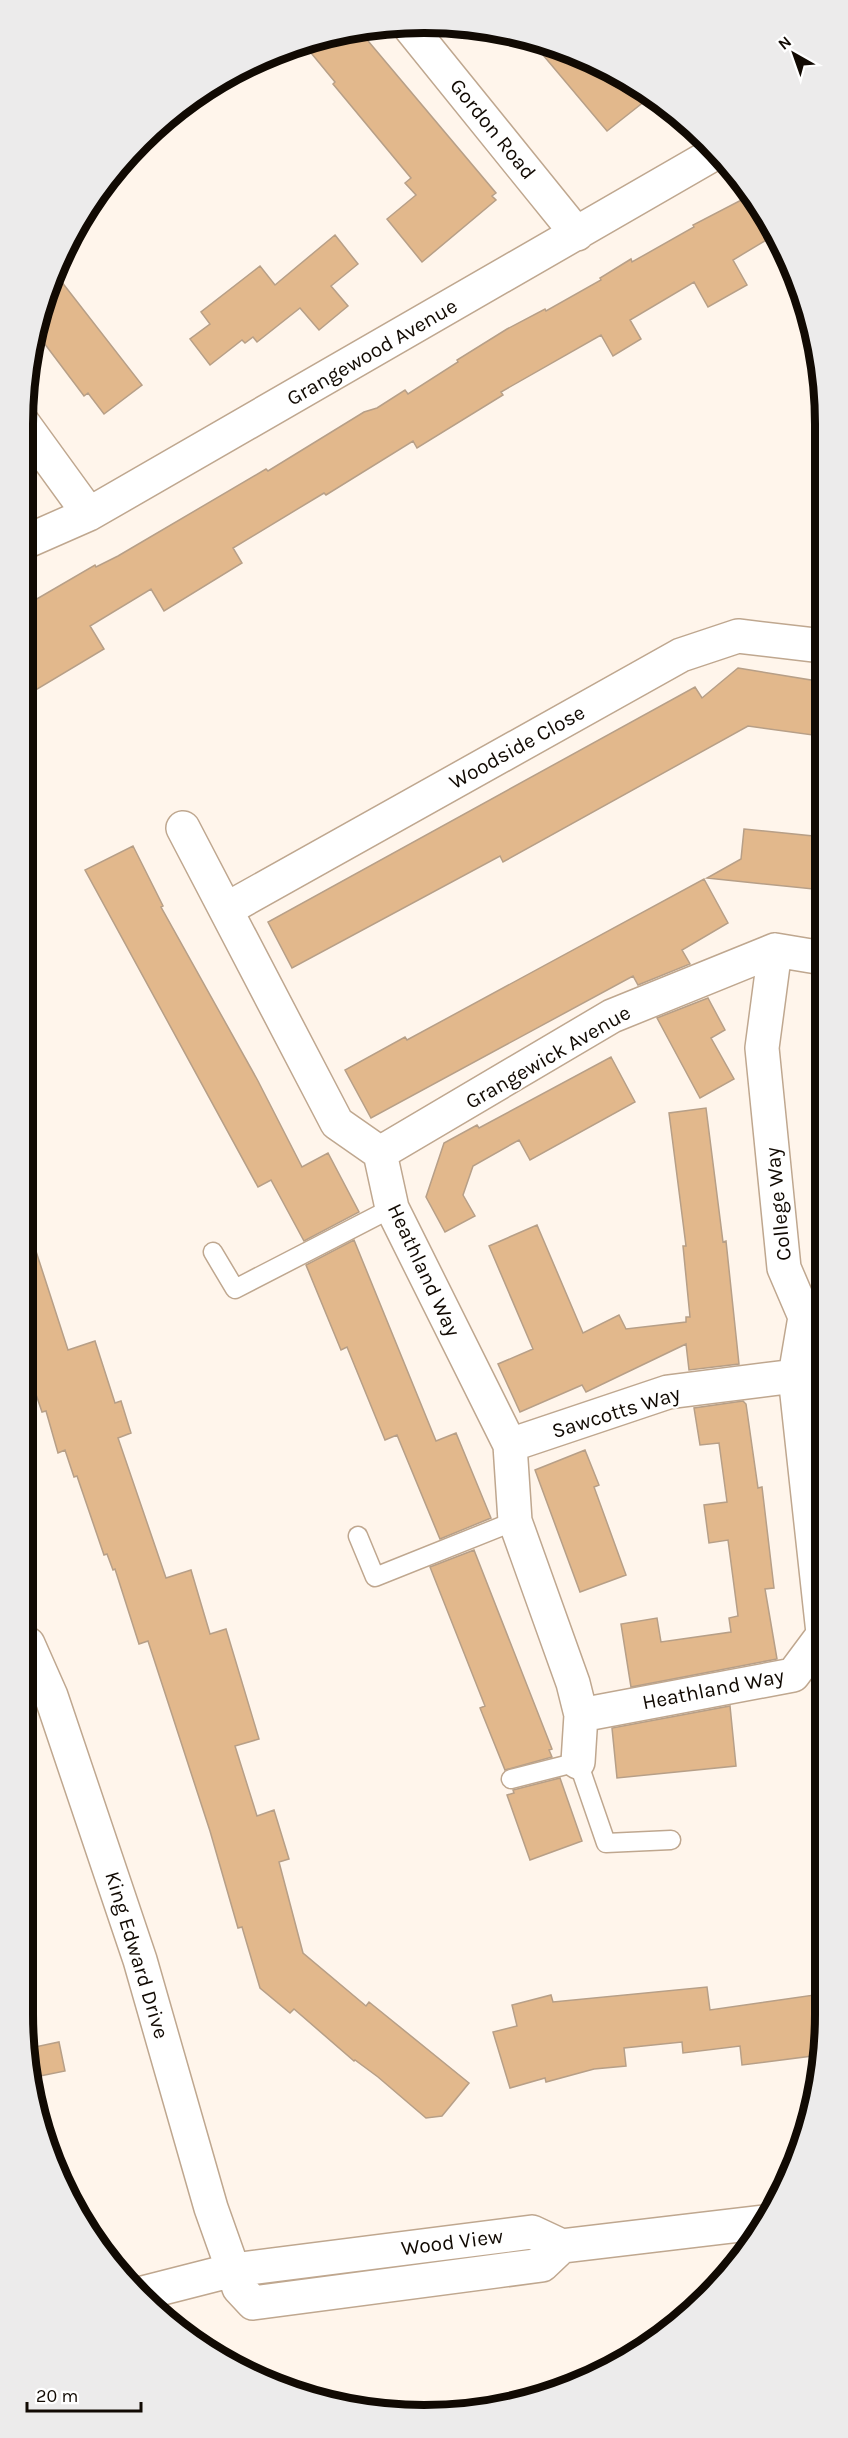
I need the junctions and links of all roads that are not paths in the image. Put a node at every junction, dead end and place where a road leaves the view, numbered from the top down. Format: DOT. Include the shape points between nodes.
graph roads {
  1 [pos="415,33"];
  2 [pos="709,157"];
  3 [pos="578,234"];
  4 [pos="33,437"];
  5 [pos="88,514"];
  6 [pos="33,539"];
  7 [pos="815,645"];
  8 [pos="183,828"];
  9 [pos="227,909"];
  10 [pos="775,950"];
  11 [pos="815,957"];
  12 [pos="381,1153"];
  13 [pos="392,1208"];
  14 [pos="213,1252"];
  15 [pos="814,1316"];
  16 [pos="795,1376"];
  17 [pos="510,1445"];
  18 [pos="515,1521"];
  19 [pos="358,1536"];
  20 [pos="815,1553"];
  21 [pos="815,1645"];
  22 [pos="33,1667"];
  23 [pos="40,1699"];
  24 [pos="581,1715"];
  25 [pos="578,1762"];
  26 [pos="511,1779"];
  27 [pos="671,1840"];
  28 [pos="754,2223"];
  29 [pos="562,2246"];
  30 [pos="232,2270"];
  31 [pos="149,2291"];
  1 -- 3 [label="street, Gordon Road"];
  2 -- 3 [label="street, Grangewood Avenue"];
  3 -- 5 [label="street, Grangewood Avenue"];
  4 -- 5 [label="street"];
  5 -- 6 [label="street, Grangewood Avenue"];
  7 -- 9 [label="street, Woodside Close" via="738,636 681,655"];
  8 -- 9 [label="street"];
  9 -- 12 [label="street" via="337,1123"];
  10 -- 11 [label="street"];
  10 -- 12 [label="street, Grangewick Avenue" via="612,1016"];
  10 -- 15 [label="street, College Way" via="762,1048 784,1268"];
  12 -- 13 [label="street, Heathland Way"];
  13 -- 14 [label="lane" via="235,1289"];
  13 -- 17 [label="street, Heathland Way"];
  15 -- 16 [label="street, College Way"];
  16 -- 17 [label="street, Sawcotts Way" via="668,1392"];
  16 -- 20 [label="street, College Way"];
  17 -- 18 [label="street, Heathland Way"];
  18 -- 19 [label="lane" via="375,1577"];
  18 -- 24 [label="street, Heathland Way"];
  21 -- 24 [label="street, Heathland Way" via="793,1675"];
  22 -- 23 [label="street, King Edward Drive"];
  23 -- 30 [label="street, King Edward Drive" via="140,1960"];
  24 -- 25 [label="street, Heathland Way"];
  25 -- 26 [label="lane"];
  25 -- 27 [label="lane" via="606,1843"];
  28 -- 29 [label="street"];
  29 -- 30 [label="street, Wood View" via="532,2232"];
  29 -- 30 [label="street, King Edward Drive" via="542,2265 253,2303 239,2288"];
  30 -- 31 [label="street, Wood View"];
}
